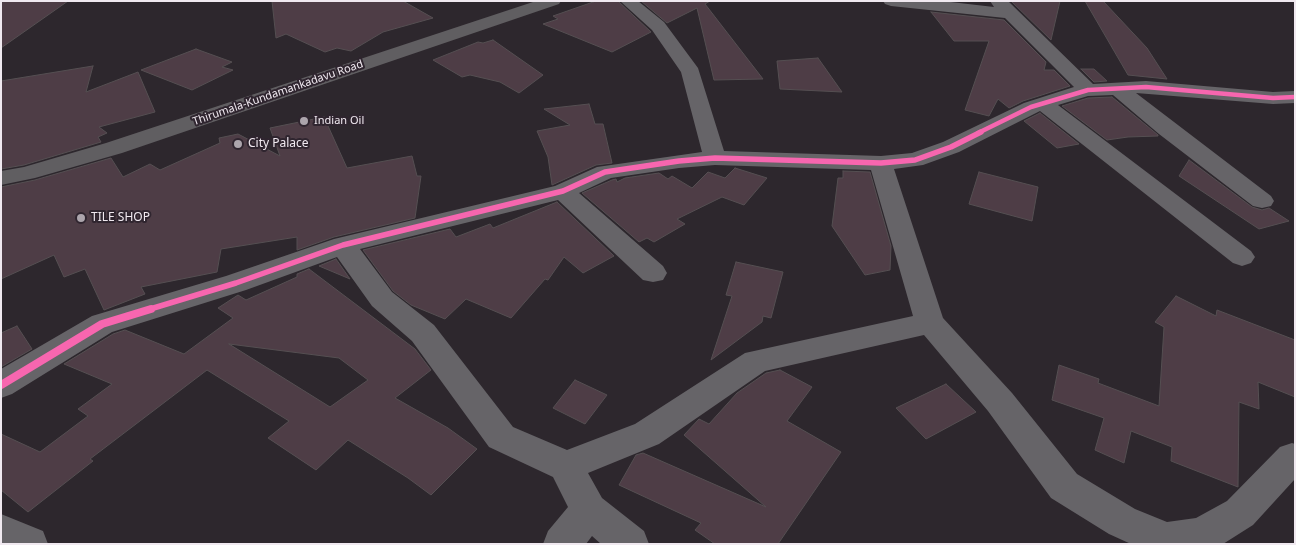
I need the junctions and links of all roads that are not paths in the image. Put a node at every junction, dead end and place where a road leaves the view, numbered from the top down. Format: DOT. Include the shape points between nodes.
graph roads {
  1 [pos="552,1"];
  2 [pos="628,1"];
  3 [pos="891,1"];
  4 [pos="1003,7"];
  5 [pos="1116,88"];
  6 [pos="1088,90"];
  7 [pos="1295,97"];
  8 [pos="1044,103"];
  9 [pos="715,158"];
  10 [pos="881,164"];
  11 [pos="1,178"];
  12 [pos="563,191"];
  13 [pos="1262,201"];
  14 [pos="343,245"];
  15 [pos="1242,257"];
  16 [pos="653,273"];
  17 [pos="930,323"];
  18 [pos="1,385"];
  19 [pos="1292,458"];
  20 [pos="566,466"];
  21 [pos="589,510"];
  22 [pos="1,532"];
  23 [pos="29,544"];
  24 [pos="562,544"];
  25 [pos="630,544"];
  1 -- 11 [label="main road, Thirumala-Kundamankadavu Road" via="114,148"];
  2 -- 9 [label="street" via="658,26 691,72"];
  3 -- 4 [label="street"];
  4 -- 6 [label="street"];
  5 -- 6 [label="street"];
  5 -- 7 [label="street" via="1146,87"];
  5 -- 13 [label="street"];
  6 -- 8 [label="street"];
  8 -- 10 [label="street" via="951,147 915,160"];
  8 -- 15 [label="street"];
  9 -- 10 [label="street"];
  9 -- 12 [label="street" via="605,172"];
  10 -- 17 [label="street"];
  12 -- 14 [label="street"];
  12 -- 16 [label="street"];
  14 -- 18 [label="street" via="236,283 102,324"];
  14 -- 20 [label="street" via="382,299 423,333 501,437"];
  17 -- 19 [label="street" via="1005,409 1064,486 1122,522 1167,540 1201,536 1240,513"];
  17 -- 20 [label="street" via="756,362 647,434"];
  20 -- 21 [label="street"];
  21 -- 24 [label="street"];
  21 -- 25 [label="street"];
  22 -- 23 [label="street"];
}
